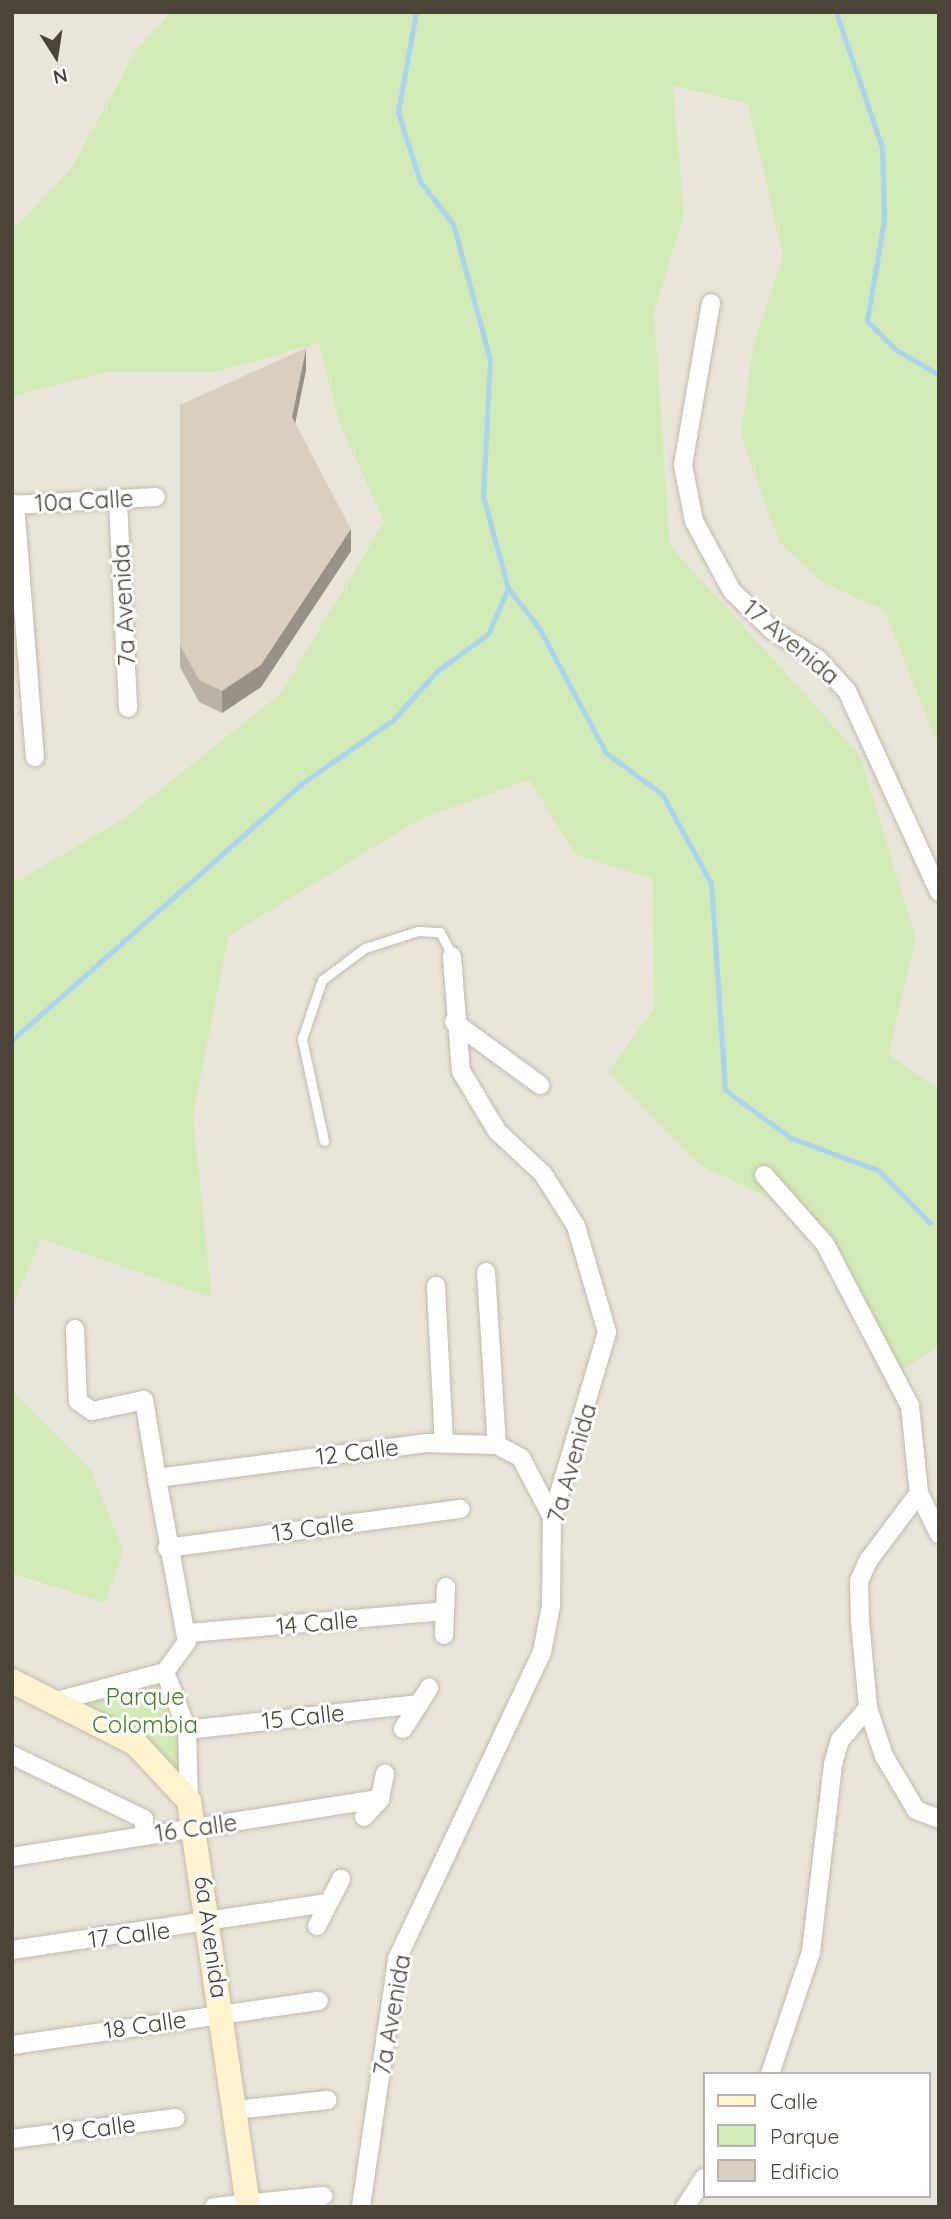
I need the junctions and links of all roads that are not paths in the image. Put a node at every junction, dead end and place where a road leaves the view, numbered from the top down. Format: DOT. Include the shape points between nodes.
graph roads {
  1 [pos="711,303"];
  2 [pos="156,497"];
  3 [pos="118,502"];
  4 [pos="14,504"];
  5 [pos="128,708"];
  6 [pos="35,757"];
  7 [pos="939,892"];
  8 [pos="450,948"];
  9 [pos="454,1022"];
  10 [pos="540,1085"];
  11 [pos="324,1140"];
  12 [pos="764,1175"];
  13 [pos="486,1272"];
  14 [pos="436,1286"];
  15 [pos="75,1329"];
  16 [pos="444,1444"];
  17 [pos="497,1445"];
  18 [pos="157,1478"];
  19 [pos="919,1493"];
  20 [pos="460,1509"];
  21 [pos="552,1517"];
  22 [pos="939,1534"];
  23 [pos="167,1548"];
  24 [pos="446,1587"];
  25 [pos="444,1611"];
  26 [pos="189,1633"];
  27 [pos="444,1635"];
  28 [pos="165,1672"];
  29 [pos="12,1681"];
  30 [pos="429,1688"];
  31 [pos="53,1702"];
  32 [pos="420,1704"];
  33 [pos="867,1708"];
  34 [pos="403,1728"];
  35 [pos="187,1730"];
  36 [pos="12,1755"];
  37 [pos="34,1764"];
  38 [pos="12,1769"];
  39 [pos="385,1773"];
  40 [pos="380,1799"];
  41 [pos="190,1801"];
  42 [pos="364,1817"];
  43 [pos="939,1819"];
  44 [pos="196,1829"];
  45 [pos="144,1835"];
  46 [pos="12,1857"];
  47 [pos="341,1880"];
  48 [pos="328,1903"];
  49 [pos="210,1924"];
  50 [pos="317,1926"];
  51 [pos="12,1950"];
  52 [pos="319,2001"];
  53 [pos="221,2014"];
  54 [pos="12,2045"];
  55 [pos="771,2072"];
  56 [pos="327,2100"];
  57 [pos="235,2110"];
  58 [pos="176,2118"];
  59 [pos="12,2139"];
  60 [pos="702,2181"];
  61 [pos="323,2196"];
  62 [pos="248,2205"];
  63 [pos="362,2206"];
  64 [pos="214,2207"];
  65 [pos="685,2207"];
  1 -- 7 [label="street, 17 Avenida" via="683,465 694,521 732,591 772,630 818,659 847,691"];
  2 -- 3 [label="street, 10a Calle"];
  3 -- 4 [label="street, 10a Calle"];
  3 -- 5 [label="street, 7a Avenida"];
  4 -- 6 [label="street"];
  8 -- 9 [label="street, 7a Avenida"];
  8 -- 11 [label="lane" via="432,930 365,948 342,962 315,992 302,1039"];
  9 -- 10 [label="street"];
  9 -- 21 [label="street, 7a Avenida" via="461,1071 496,1131 543,1174 576,1226 607,1332"];
  12 -- 19 [label="street" via="825,1244 910,1406"];
  13 -- 17 [label="street"];
  14 -- 16 [label="street"];
  15 -- 18 [label="street" via="82,1407 144,1400"];
  16 -- 17 [label="street, 12 Calle"];
  16 -- 18 [label="street, 12 Calle"];
  17 -- 21 [label="street" via="521,1458"];
  18 -- 23 [label="street"];
  19 -- 22 [label="street"];
  19 -- 33 [label="street" via="859,1581"];
  20 -- 23 [label="street, 13 Calle"];
  21 -- 63 [label="street, 7a Avenida" via="551,1606 542,1652 397,1959"];
  23 -- 26 [label="street"];
  24 -- 25 [label="street"];
  25 -- 26 [label="street, 14 Calle"];
  25 -- 27 [label="street"];
  26 -- 28 [label="street"];
  28 -- 31 [label="street"];
  28 -- 35 [label="street, 6a Avenida"];
  29 -- 31 [label="main road"];
  30 -- 32 [label="street"];
  31 -- 41 [label="main road" via="149,1753"];
  32 -- 34 [label="street"];
  32 -- 35 [label="street, 15 Calle"];
  33 -- 43 [label="street" via="897,1783 916,1810"];
  33 -- 55 [label="street" via="840,1740 833,1764 811,1952"];
  35 -- 41 [label="street, 6a Avenida"];
  36 -- 37 [label="street"];
  37 -- 38 [label="street"];
  37 -- 45 [label="street" via="144,1819"];
  39 -- 40 [label="street"];
  40 -- 42 [label="street"];
  40 -- 44 [label="street, 16 Calle"];
  41 -- 44 [label="main road, 6a Avenida"];
  44 -- 45 [label="street, 16 Calle"];
  44 -- 49 [label="main road, 6a Avenida"];
  45 -- 46 [label="street, 16 Calle"];
  47 -- 48 [label="street"];
  48 -- 49 [label="street, 17 Calle"];
  48 -- 50 [label="street"];
  49 -- 51 [label="street, 17 Calle"];
  49 -- 53 [label="main road, 6a Avenida"];
  52 -- 53 [label="street, 18 Calle"];
  53 -- 54 [label="street, 18 Calle"];
  53 -- 57 [label="main road, 6a Avenida"];
  56 -- 57 [label="street"];
  57 -- 62 [label="main road, 6a Avenida"];
  58 -- 59 [label="street, 19 Calle"];
  60 -- 65 [label="street"];
  61 -- 62 [label="street"];
  62 -- 64 [label="street"];
}
